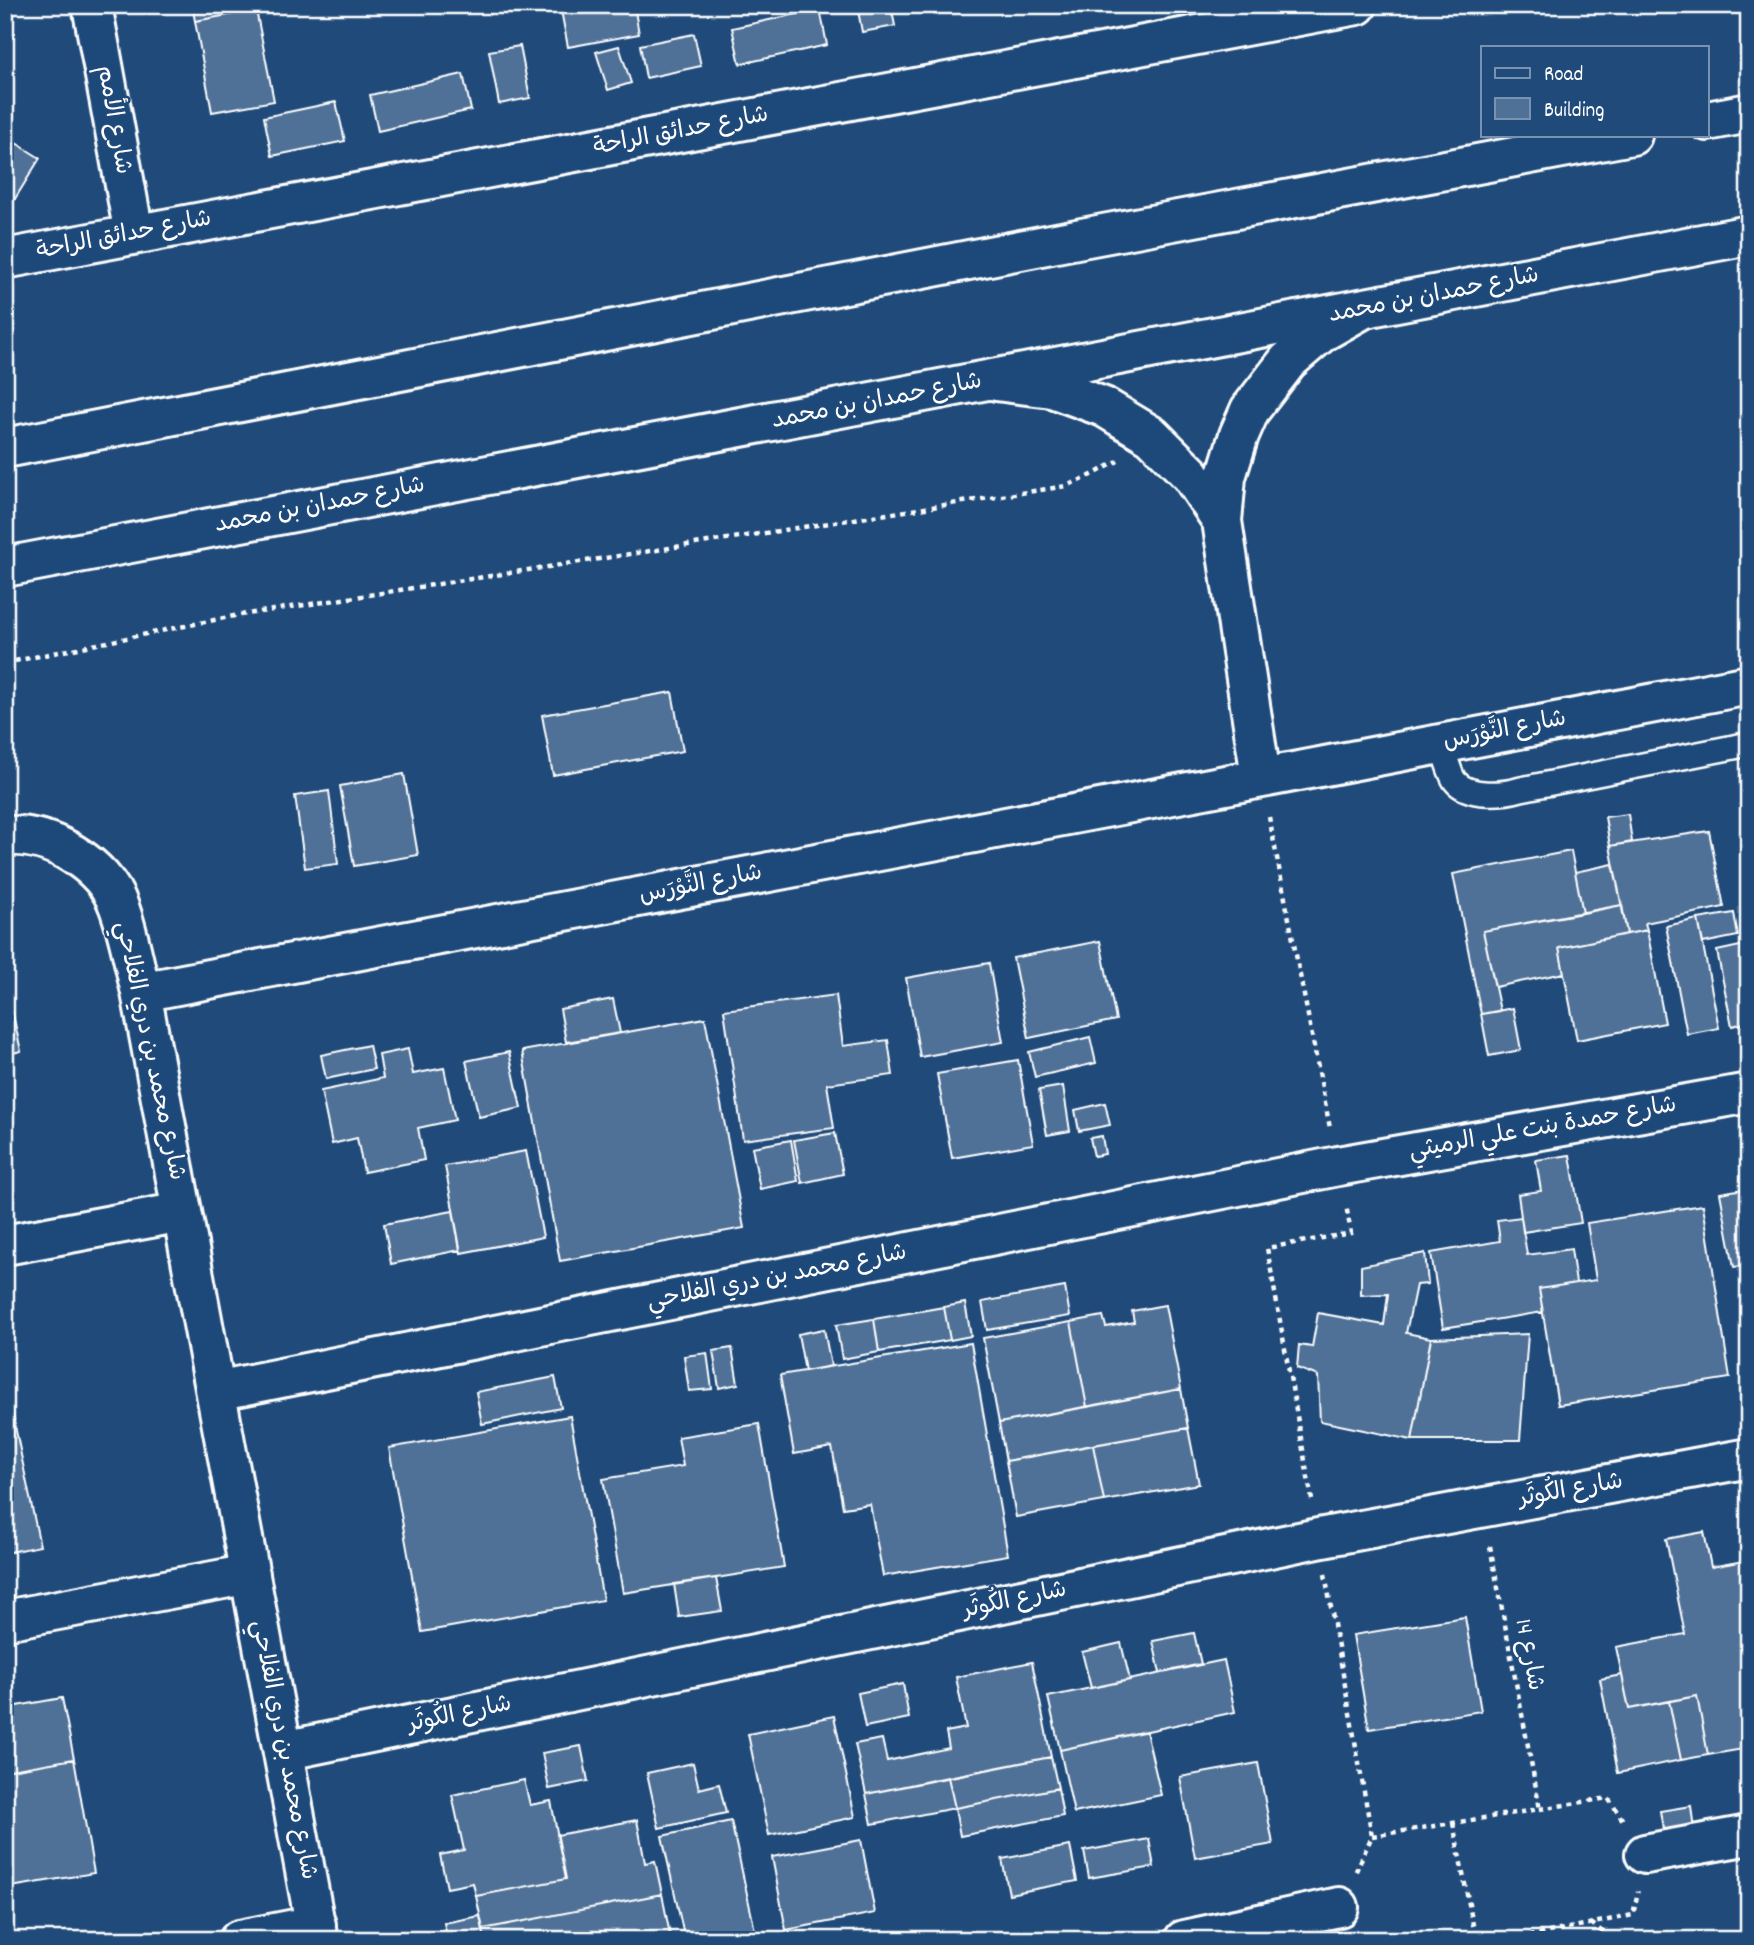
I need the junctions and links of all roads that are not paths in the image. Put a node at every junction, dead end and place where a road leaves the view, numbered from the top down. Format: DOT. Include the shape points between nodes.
graph roads {
  1 [pos="92,5"];
  2 [pos="1357,5"];
  3 [pos="1749,113"];
  4 [pos="1708,121"];
  5 [pos="1628,136"];
  6 [pos="134,234"];
  7 [pos="1749,235"];
  8 [pos="5,259"];
  9 [pos="1361,310"];
  10 [pos="992,380"];
  11 [pos="5,448"];
  12 [pos="1222,521"];
  13 [pos="5,567"];
  14 [pos="1749,685"];
  15 [pos="1441,743"];
  16 [pos="1749,744"];
  17 [pos="1261,777"];
  18 [pos="5,836"];
  19 [pos="141,992"];
  20 [pos="1749,1093"];
  21 [pos="1338,1166"];
  22 [pos="182,1212"];
  23 [pos="5,1245"];
  24 [pos="216,1391"];
  25 [pos="1749,1458"];
  26 [pos="250,1574"];
  27 [pos="5,1620"];
  28 [pos="283,1751"];
  29 [pos="1749,1835"];
  30 [pos="1645,1854"];
  31 [pos="1339,1907"];
  32 [pos="317,1932"];
  33 [pos="239,1940"];
  34 [pos="1184,1940"];
  1 -- 6 [label="street, شارع الأمم"];
  2 -- 6 [label="street, شارع حدائق الراحة"];
  3 -- 4 [label="street"];
  5 -- 11 [label="street"];
  6 -- 8 [label="street, شارع حدائق الراحة"];
  7 -- 9 [label="street, شارع حمدان بن محمد"];
  9 -- 10 [label="street, شارع حمدان بن محمد"];
  9 -- 12 [label="street" via="1322,332 1288,361 1250,410 1226,477"];
  10 -- 12 [label="street" via="1052,388 1104,407 1152,436 1191,475"];
  10 -- 13 [label="street, شارع حمدان بن محمد"];
  12 -- 17 [label="street"];
  14 -- 15 [label="street, شارع النَّوْرَس"];
  15 -- 16 [label="lane" via="1456,782 1492,794"];
  15 -- 17 [label="street, شارع النَّوْرَس"];
  17 -- 19 [label="street, شارع النَّوْرَس"];
  18 -- 19 [label="street, شارع محمد بن دري الفلاحي" via="45,840 81,859 96,873 119,905"];
  19 -- 22 [label="street, شارع محمد بن دري الفلاحي"];
  20 -- 21 [label="street, شارع حمدة بنت علي الرميثي"];
  21 -- 24 [label="street, شارع محمد بن دري الفلاحي"];
  22 -- 23 [label="street, شارع محمد بن دري الفلاحي"];
  22 -- 24 [label="street, شارع محمد بن دري الفلاحي"];
  24 -- 26 [label="street, شارع محمد بن دري الفلاحي"];
  25 -- 28 [label="street, شارع الكُوثَر" via="1318,1538"];
  26 -- 27 [label="street"];
  26 -- 28 [label="street, شارع محمد بن دري الفلاحي"];
  28 -- 32 [label="street, شارع محمد بن دري الفلاحي"];
  29 -- 30 [label="street"];
  31 -- 34 [label="street"];
  32 -- 33 [label="street, شارع محمد بن دري الفلاحي"];
}
